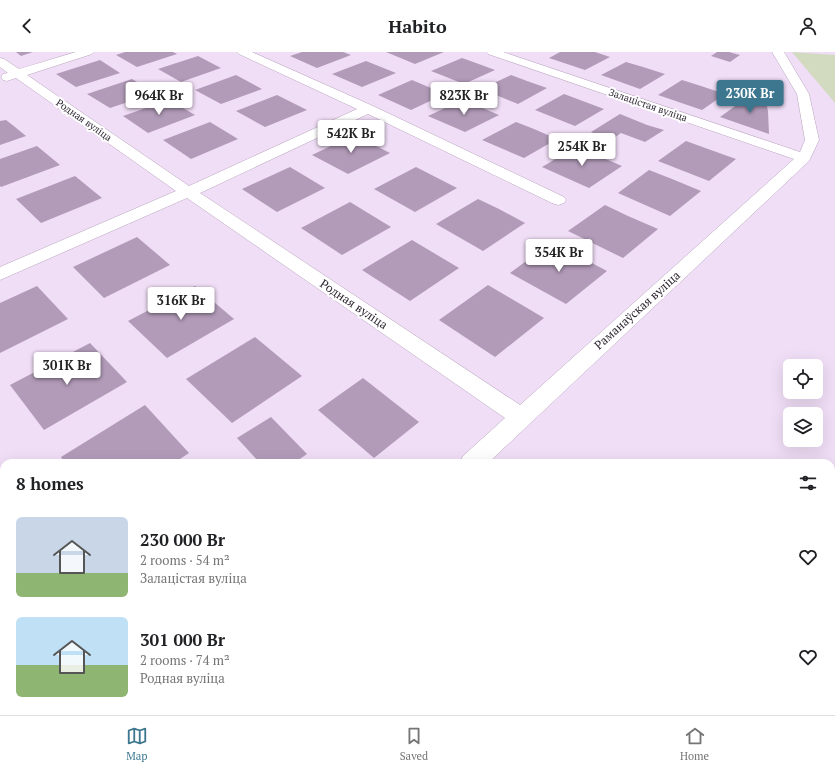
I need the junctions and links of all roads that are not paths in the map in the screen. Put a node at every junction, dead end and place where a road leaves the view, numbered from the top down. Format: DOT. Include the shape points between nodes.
graph roads {
  1 [pos="88,52"];
  2 [pos="243,52"];
  3 [pos="492,52"];
  4 [pos="778,52"];
  5 [pos="0,62"];
  6 [pos="18,74"];
  7 [pos="0,79"];
  8 [pos="368,109"];
  9 [pos="804,158"];
  10 [pos="188,192"];
  11 [pos="558,200"];
  12 [pos="0,274"];
  13 [pos="521,417"];
  14 [pos="476,459"];
  1 -- 6 [label="street"];
  2 -- 8 [label="street"];
  3 -- 9 [label="street, Залацістая вуліца"];
  4 -- 9 [label="street" via="803,94 812,140"];
  5 -- 6 [label="street, Родная вуліца"];
  6 -- 7 [label="street"];
  6 -- 10 [label="street, Родная вуліца"];
  8 -- 10 [label="street"];
  8 -- 11 [label="street"];
  9 -- 13 [label="street, Раманаўская вуліца"];
  10 -- 12 [label="street"];
  10 -- 13 [label="street, Родная вуліца"];
  13 -- 14 [label="street, Раманаўская вуліца"];
}
